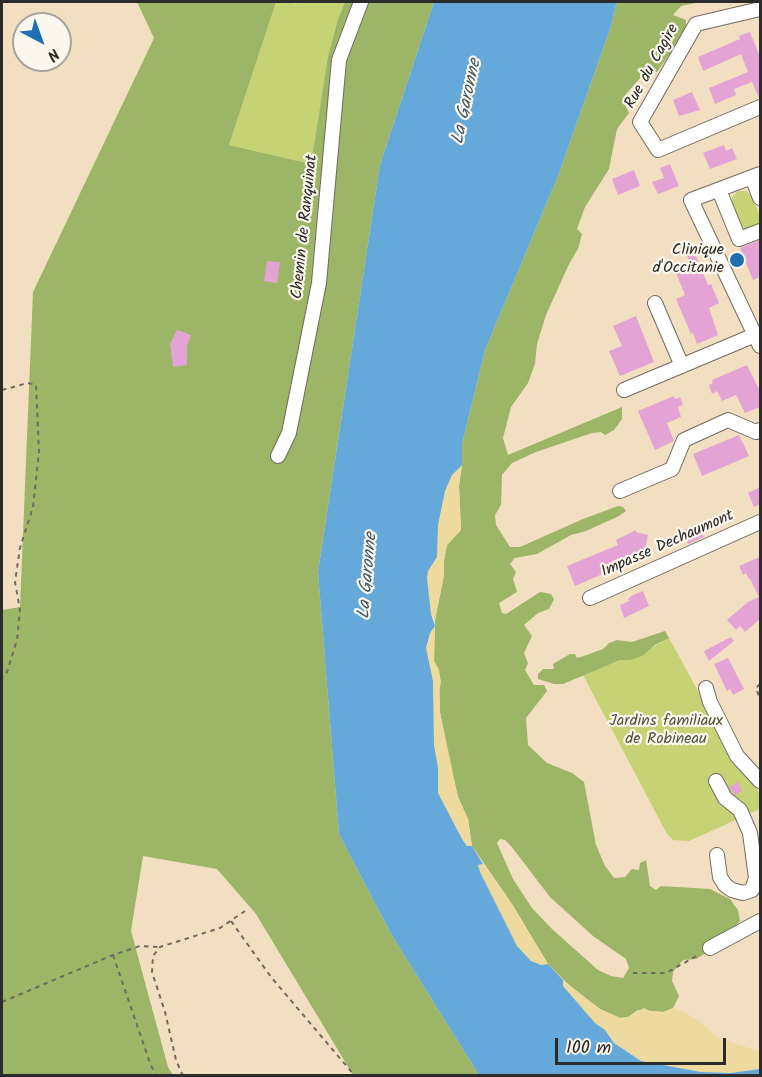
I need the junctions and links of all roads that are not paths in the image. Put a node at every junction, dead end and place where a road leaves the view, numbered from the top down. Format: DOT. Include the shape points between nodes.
graph roads {
  1 [pos="361,2"];
  2 [pos="760,9"];
  3 [pos="760,107"];
  4 [pos="756,176"];
  5 [pos="719,190"];
  6 [pos="760,198"];
  7 [pos="760,231"];
  8 [pos="656,303"];
  9 [pos="757,334"];
  10 [pos="682,366"];
  11 [pos="624,390"];
  12 [pos="760,430"];
  13 [pos="278,456"];
  14 [pos="620,491"];
  15 [pos="760,522"];
  16 [pos="590,598"];
  17 [pos="706,688"];
  18 [pos="716,781"];
  19 [pos="760,781"];
  20 [pos="717,855"];
  21 [pos="752,890"];
  22 [pos="760,902"];
  23 [pos="760,921"];
  24 [pos="710,948"];
  1 -- 13 [label="street, Chemin de Ranquinat" via="339,60 319,283 289,433"];
  2 -- 3 [label="street, Rue du Cagire" via="696,24 640,122 658,150"];
  4 -- 5 [label="street"];
  4 -- 6 [label="street"];
  5 -- 7 [label="street" via="739,240"];
  5 -- 9 [label="street" via="691,200"];
  8 -- 10 [label="street"];
  9 -- 10 [label="street"];
  10 -- 11 [label="street"];
  12 -- 14 [label="street" via="756,432 728,420 684,440 672,469"];
  15 -- 16 [label="street, Impasse Dechaumont"];
  17 -- 19 [label="street" via="737,756"];
  18 -- 21 [label="street" via="729,803 740,810 750,833 756,878"];
  20 -- 21 [label="street" via="725,885 743,893"];
  21 -- 22 [label="street"];
  23 -- 24 [label="street"];
}
